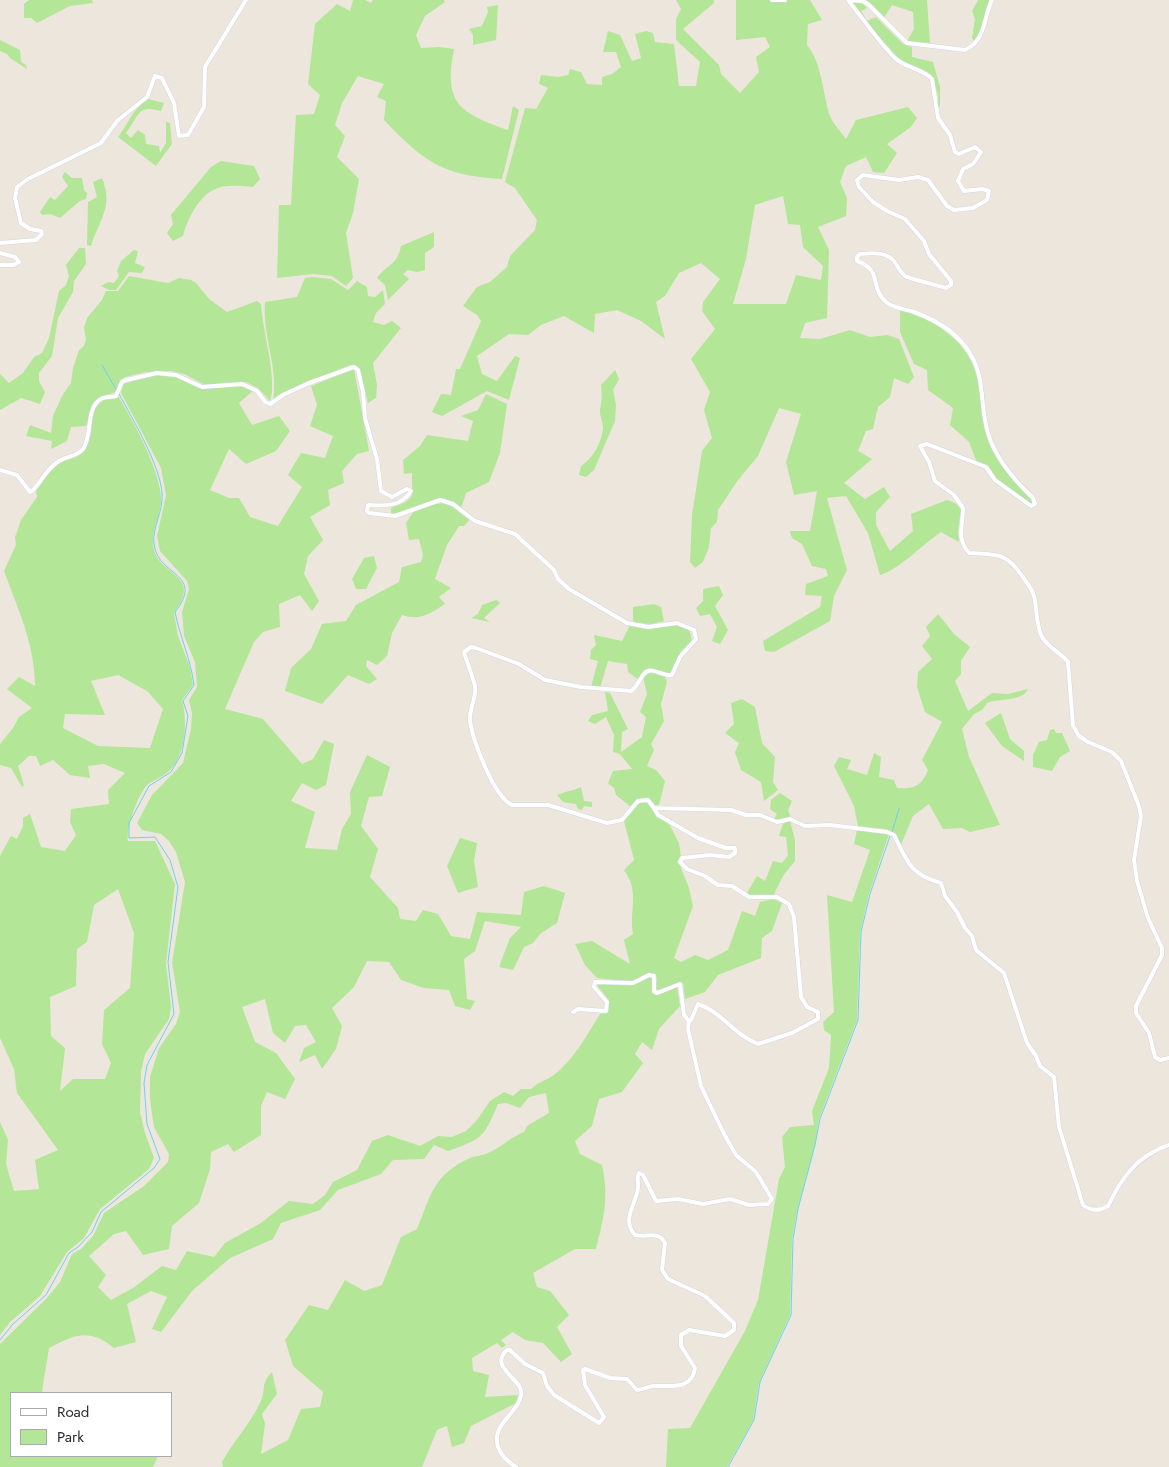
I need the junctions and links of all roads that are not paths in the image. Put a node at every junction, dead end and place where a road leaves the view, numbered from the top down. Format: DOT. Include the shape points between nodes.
graph roads {
  1 [pos="246,0"];
  2 [pos="772,0"];
  3 [pos="785,0"];
  4 [pos="848,0"];
  5 [pos="992,0"];
  6 [pos="0,244"];
  7 [pos="0,254"];
  8 [pos="0,265"];
  9 [pos="0,470"];
  10 [pos="654,808"];
  11 [pos="573,1012"];
  12 [pos="688,1021"];
  13 [pos="1169,1058"];
  14 [pos="1169,1145"];
  15 [pos="516,1467"];
  1 -- 6 [label="street" via="206,68 204,107 188,135 180,136 174,103 162,78 155,76 147,97 117,121 101,143 17,186 14,198 21,223 30,229 41,230 42,234 36,240"];
  2 -- 3 [label="street"];
  4 -- 5 [label="street" via="868,4 906,43 965,50 982,35"];
  4 -- 13 [label="street" via="876,39 895,58 932,79 938,118 950,135 955,152 959,154 975,147 981,152 973,164 959,175 960,187 964,191 989,191 987,200 973,208 954,210 947,206 932,184 918,177 899,180 863,175 857,180 872,202 904,219 924,241 951,285 946,288 909,278 888,256 860,254 857,261 868,265 886,302 935,321 958,338 971,355 980,379 988,432 994,449 1033,498 1035,504 1031,506 995,480 986,467 927,444 920,446 935,480 954,495 963,508 960,538 964,547 969,553 988,554 1011,561 1030,586 1041,635 1046,644 1068,662 1073,726 1079,736 1112,752 1131,784 1141,816 1134,860 1137,880 1148,918 1162,948 1162,955 1136,1006 1136,1013 1149,1033 1155,1057 1160,1060"];
  7 -- 8 [label="street" via="15,257 19,262"];
  9 -- 10 [label="street" via="17,475 26,489 33,490 59,461 76,456 83,448 96,404 101,398 116,396 126,380 157,373 176,375 202,386 242,384 257,391 270,404 309,383 354,367 358,370 363,392 365,418 377,459 381,491 392,497 407,489 411,491 390,506 368,506 366,511 391,517 440,500 448,502 475,521 515,534 554,570 569,589 627,622 648,626 677,623 694,630 696,639 680,657 672,675 650,670 631,691 545,680 519,664 476,648 471,647 464,652 476,694 470,721 483,761 507,802 512,805 548,805 607,823 622,820 638,801 648,800"];
  10 -- 12 [label="street" via="658,815 698,838 726,848 736,848 729,857 682,858 682,866 718,885 732,886 749,897 777,897 790,904 801,997 804,1004 819,1016 792,1033 758,1044 740,1036 726,1020 698,1004"];
  10 -- 14 [label="street" via="731,810 746,815 760,814 777,822 790,818 805,826 830,825 894,834 910,867 927,880 944,886 946,896 972,936 976,950 1004,973 1027,1043 1040,1066 1054,1077 1059,1126 1083,1205 1095,1210 1108,1206 1114,1191 1142,1158"];
  11 -- 12 [label="street" via="578,1009 606,1011 607,1002 594,987 595,982 633,983 649,975 654,976 657,993 680,984 684,1015"];
  12 -- 15 [label="street" via="701,1086 730,1145 742,1162 756,1172 772,1199 768,1204 755,1205 730,1199 703,1204 678,1199 659,1202 654,1200 639,1173 638,1190 629,1219 635,1235 654,1235 665,1243 662,1270 668,1279 705,1296 727,1314 734,1323 734,1330 725,1336 689,1330 681,1335 681,1346 695,1368 691,1379 683,1385 637,1390 627,1379 583,1370 585,1384 604,1417 599,1423 554,1395 543,1373 507,1350 502,1358 504,1370 520,1386 521,1397 501,1424 496,1441 500,1452"];
}
